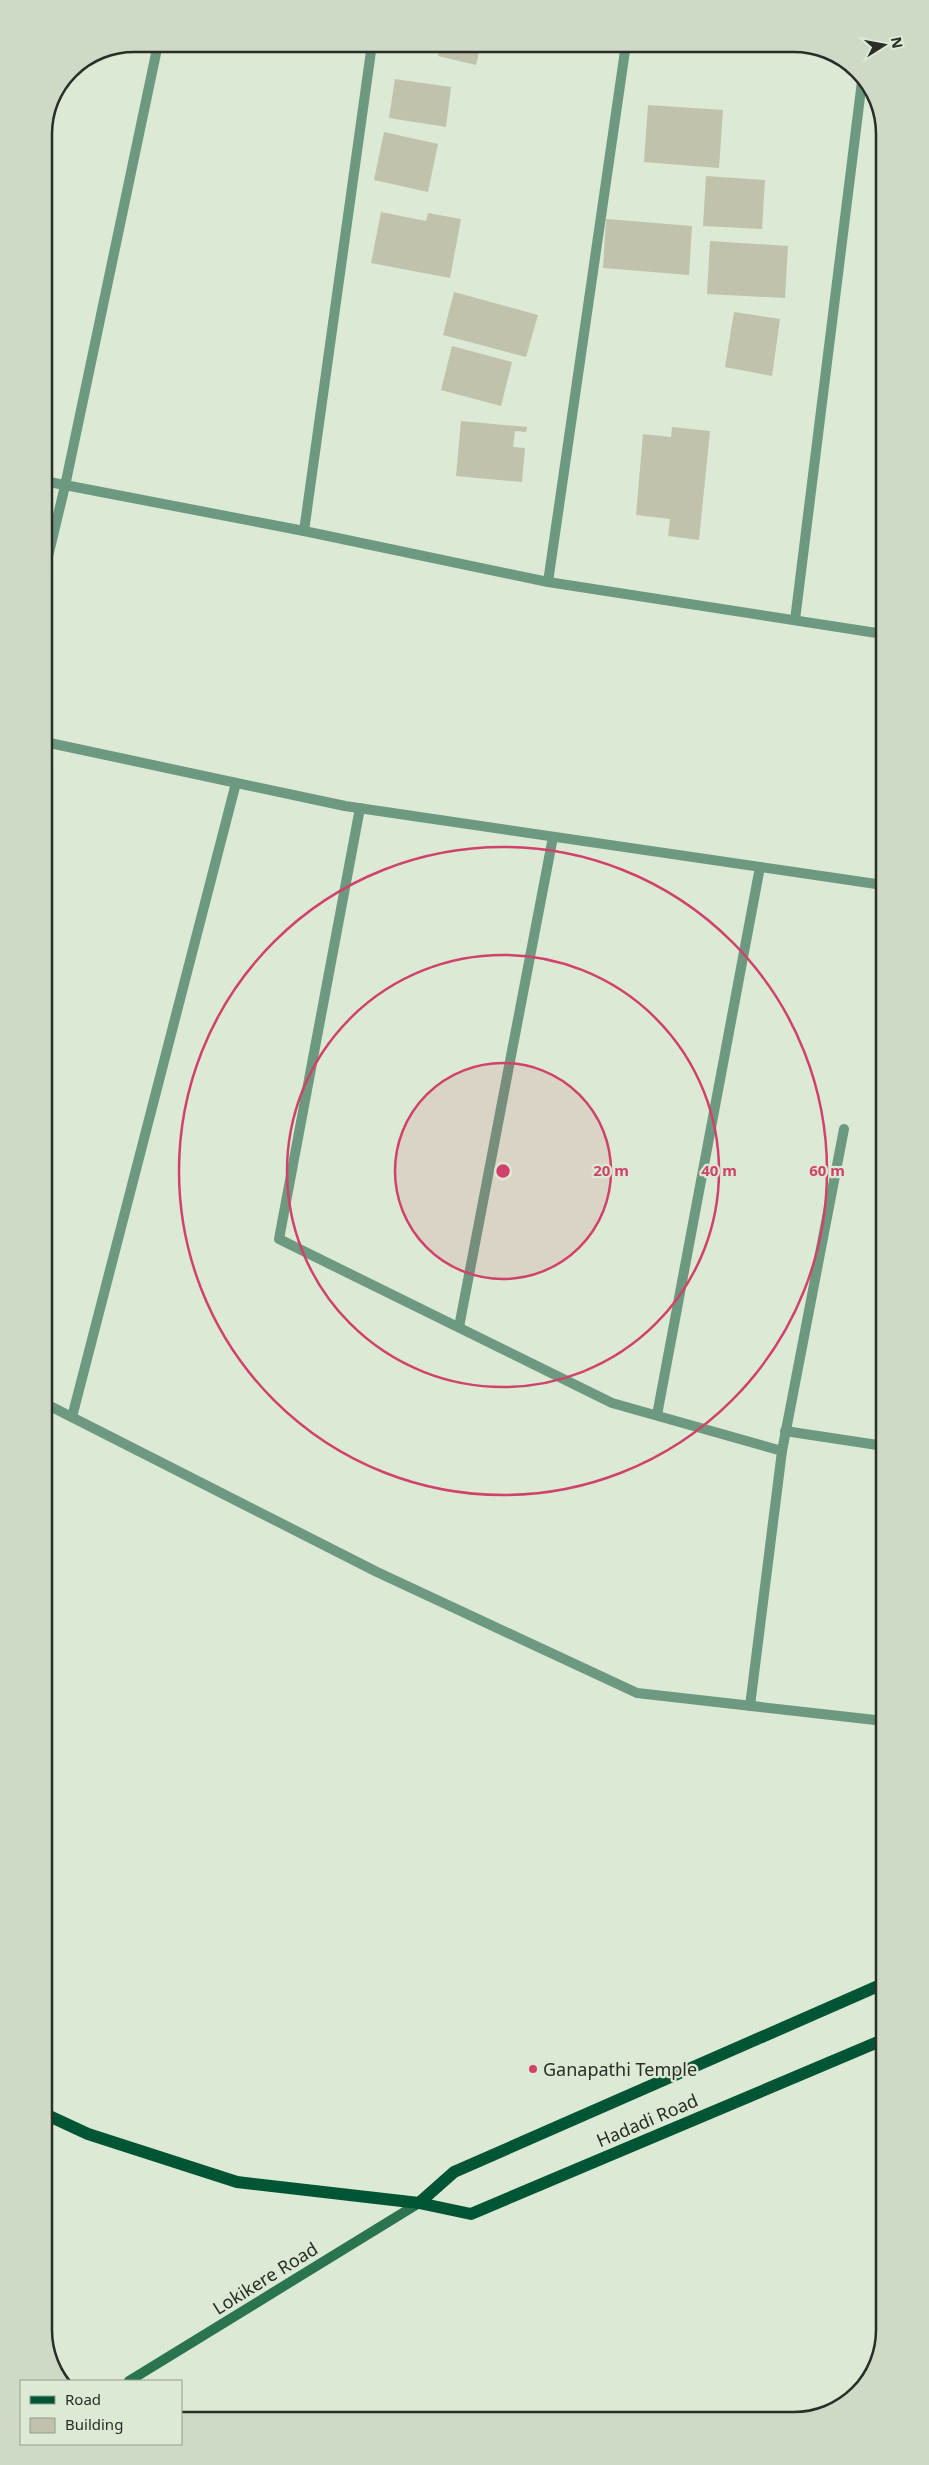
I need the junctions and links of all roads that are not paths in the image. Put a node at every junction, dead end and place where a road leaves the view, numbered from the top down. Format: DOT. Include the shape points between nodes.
graph roads {
  1 [pos="156,52"];
  2 [pos="371,52"];
  3 [pos="625,53"];
  4 [pos="861,87"];
  5 [pos="53,483"];
  6 [pos="65,486"];
  7 [pos="304,531"];
  8 [pos="53,534"];
  9 [pos="548,582"];
  10 [pos="795,620"];
  11 [pos="876,633"];
  12 [pos="53,744"];
  13 [pos="236,783"];
  14 [pos="360,808"];
  15 [pos="553,836"];
  16 [pos="760,867"];
  17 [pos="876,884"];
  18 [pos="844,1129"];
  19 [pos="459,1327"];
  20 [pos="52,1407"];
  21 [pos="657,1415"];
  22 [pos="72,1417"];
  23 [pos="786,1431"];
  24 [pos="876,1445"];
  25 [pos="782,1451"];
  26 [pos="750,1706"];
  27 [pos="876,1720"];
  28 [pos="876,1987"];
  29 [pos="876,2042"];
  30 [pos="52,2117"];
  31 [pos="419,2203"];
  32 [pos="130,2380"];
  1 -- 6 [label="street"];
  2 -- 7 [label="street"];
  3 -- 9 [label="street"];
  4 -- 10 [label="street"];
  5 -- 6 [label="street"];
  6 -- 7 [label="street"];
  6 -- 8 [label="street"];
  7 -- 9 [label="street"];
  9 -- 10 [label="street"];
  10 -- 11 [label="street"];
  12 -- 13 [label="street"];
  13 -- 14 [label="street"];
  13 -- 22 [label="street"];
  14 -- 15 [label="street"];
  14 -- 19 [label="street" via="279,1239"];
  15 -- 16 [label="street"];
  15 -- 19 [label="street"];
  16 -- 17 [label="street"];
  16 -- 21 [label="street"];
  18 -- 23 [label="street"];
  19 -- 21 [label="street" via="612,1403"];
  20 -- 22 [label="street"];
  21 -- 25 [label="street"];
  22 -- 26 [label="street" via="377,1572 637,1693"];
  23 -- 24 [label="street"];
  23 -- 25 [label="street"];
  25 -- 26 [label="street"];
  26 -- 27 [label="street"];
  28 -- 31 [label="main road" via="454,2172"];
  29 -- 31 [label="main road, Hadadi Road" via="471,2214"];
  30 -- 31 [label="main road, Hadadi Road" via="88,2134 237,2182"];
  31 -- 32 [label="street, Lokikere Road"];
}
